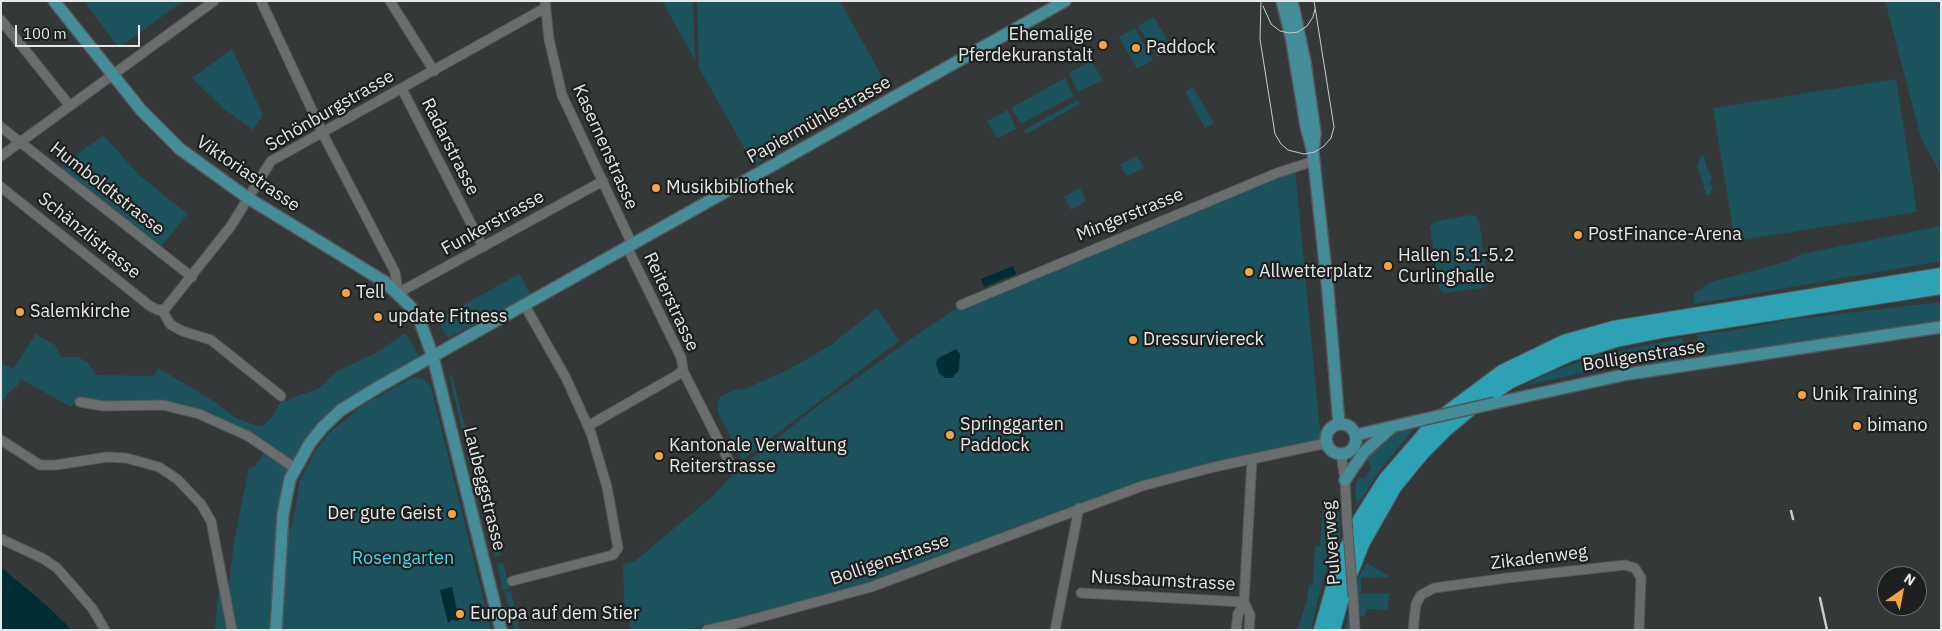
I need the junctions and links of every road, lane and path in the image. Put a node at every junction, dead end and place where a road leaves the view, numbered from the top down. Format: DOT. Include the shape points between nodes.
graph roads {
  1 [pos="54,1"];
  2 [pos="214,1"];
  3 [pos="260,1"];
  4 [pos="390,1"];
  5 [pos="1066,1"];
  6 [pos="1282,1"];
  7 [pos="1292,1"];
  8 [pos="545,5"];
  9 [pos="1,20"];
  10 [pos="434,71"];
  11 [pos="113,75"];
  12 [pos="402,89"];
  13 [pos="70,106"];
  14 [pos="1,127"];
  15 [pos="323,133"];
  16 [pos="21,142"];
  17 [pos="1,156"];
  18 [pos="1314,157"];
  19 [pos="603,181"];
  20 [pos="1,187"];
  21 [pos="248,198"];
  22 [pos="630,246"];
  23 [pos="483,248"];
  24 [pos="192,278"];
  25 [pos="1939,278"];
  26 [pos="398,293"];
  27 [pos="961,305"];
  28 [pos="525,306"];
  29 [pos="159,310"];
  30 [pos="1941,327"];
  31 [pos="433,357"];
  32 [pos="683,371"];
  33 [pos="281,396"];
  34 [pos="80,402"];
  35 [pos="1339,424"];
  36 [pos="588,426"];
  37 [pos="1392,427"];
  38 [pos="1356,435"];
  39 [pos="1,440"];
  40 [pos="1327,443"];
  41 [pos="1341,454"];
  42 [pos="1252,459"];
  43 [pos="295,468"];
  44 [pos="733,469"];
  45 [pos="1345,480"];
  46 [pos="1079,508"];
  47 [pos="1,539"];
  48 [pos="512,581"];
  49 [pos="1081,593"];
  50 [pos="1244,602"];
  51 [pos="105,630"];
  52 [pos="232,630"];
  53 [pos="276,630"];
  54 [pos="501,630"];
  55 [pos="707,630"];
  56 [pos="1055,630"];
  57 [pos="1236,630"];
  58 [pos="1249,630"];
  59 [pos="1321,630"];
  60 [pos="1333,630"];
  61 [pos="1355,630"];
  62 [pos="1414,630"];
  63 [pos="1639,630"];
  1 -- 11 [label="main road, Viktoriastrasse"];
  2 -- 11 [label="street"];
  3 -- 15 [label="street"];
  4 -- 10 [label="street"];
  5 -- 22 [label="main road, Papiermühlestrasse"];
  6 -- 18 [label="main road"];
  7 -- 18 [label="main road" via="1311,100"];
  8 -- 10 [label="street, Schönburgstrasse"];
  8 -- 19 [label="street, Kasernenstrasse" via="548,39 562,95"];
  9 -- 13 [label="street"];
  10 -- 12 [label="street, Schönburgstrasse"];
  11 -- 13 [label="street"];
  11 -- 21 [label="main road, Viktoriastrasse" via="172,142"];
  12 -- 15 [label="street, Schönburgstrasse"];
  12 -- 23 [label="street, Radarstrasse"];
  13 -- 16 [label="street"];
  14 -- 16 [label="street, Humboldtstrasse"];
  15 -- 21 [label="street, Schönburgstrasse" via="271,161"];
  15 -- 26 [label="street" via="395,272"];
  16 -- 17 [label="street"];
  16 -- 24 [label="street, Humboldtstrasse"];
  18 -- 27 [label="street, Mingerstrasse"];
  18 -- 35 [label="main road"];
  19 -- 22 [label="street, Kasernenstrasse"];
  19 -- 23 [label="street, Funkerstrasse"];
  20 -- 29 [label="street, Schänzlistrasse"];
  21 -- 24 [label="street, Schönburgstrasse"];
  21 -- 26 [label="main road, Viktoriastrasse"];
  22 -- 28 [label="main road, Papiermühlestrasse"];
  22 -- 32 [label="street, Reiterstrasse" via="681,357"];
  23 -- 26 [label="street, Funkerstrasse"];
  24 -- 29 [label="street, Schönburgstrasse" via="170,305"];
  25 -- 59 [label="highway" via="1614,328 1564,342 1502,372 1435,422 1385,480 1361,518 1341,560"];
  25 -- 60 [label="highway" via="1616,340 1570,354 1509,382 1445,430 1395,486 1362,542"];
  26 -- 31 [label="main road, Viktoriastrasse" via="416,316"];
  28 -- 31 [label="main road, Papiermühlestrasse"];
  28 -- 36 [label="street" via="566,378"];
  29 -- 33 [label="street, Schänzlistrasse" via="170,324 211,340"];
  30 -- 37 [label="main road, Bolligenstrasse, bridge" via="1628,374"];
  31 -- 43 [label="main road, Papiermühlestrasse" via="337,414 314,438"];
  31 -- 54 [label="main road, Laubeggstrasse"];
  32 -- 36 [label="street, Reiterstrasse"];
  32 -- 44 [label="street, Reiterstrasse"];
  34 -- 43 [label="street" via="103,406 163,405 199,414 248,436"];
  35 -- 38 [label="main road" via="1350,427"];
  35 -- 40 [label="main road" via="1329,430"];
  36 -- 48 [label="street" via="607,487 618,546 616,552"];
  37 -- 38 [label="main road, Bolligenstrasse"];
  37 -- 45 [label="main road" via="1364,452"];
  38 -- 41 [label="main road" via="1353,448"];
  39 -- 52 [label="street" via="40,465 107,457 126,458 159,467 177,478 201,504 211,521"];
  40 -- 41 [label="main road" via="1333,452"];
  40 -- 42 [label="street, Bolligenstrasse"];
  41 -- 45 [label="street, Pulverweg"];
  42 -- 46 [label="street, Bolligenstrasse" via="1175,476"];
  42 -- 50 [label="street, Nussbaumstrasse"];
  43 -- 53 [label="main road, Papiermühlestrasse" via="283,514"];
  45 -- 61 [label="street, Pulverweg, bridge"];
  46 -- 55 [label="street, Bolligenstrasse" via="871,587"];
  46 -- 56 [label="street"];
  47 -- 51 [label="street" via="58,568 92,608"];
  49 -- 50 [label="street, Nussbaumstrasse"];
  50 -- 57 [label="street, Nussbaumstrasse"];
  50 -- 58 [label="street, Nussbaumstrasse" via="1250,615"];
  62 -- 63 [label="street, Zikadenweg" via="1416,604 1421,595 1434,588 1625,565 1635,569 1641,578"];
}
